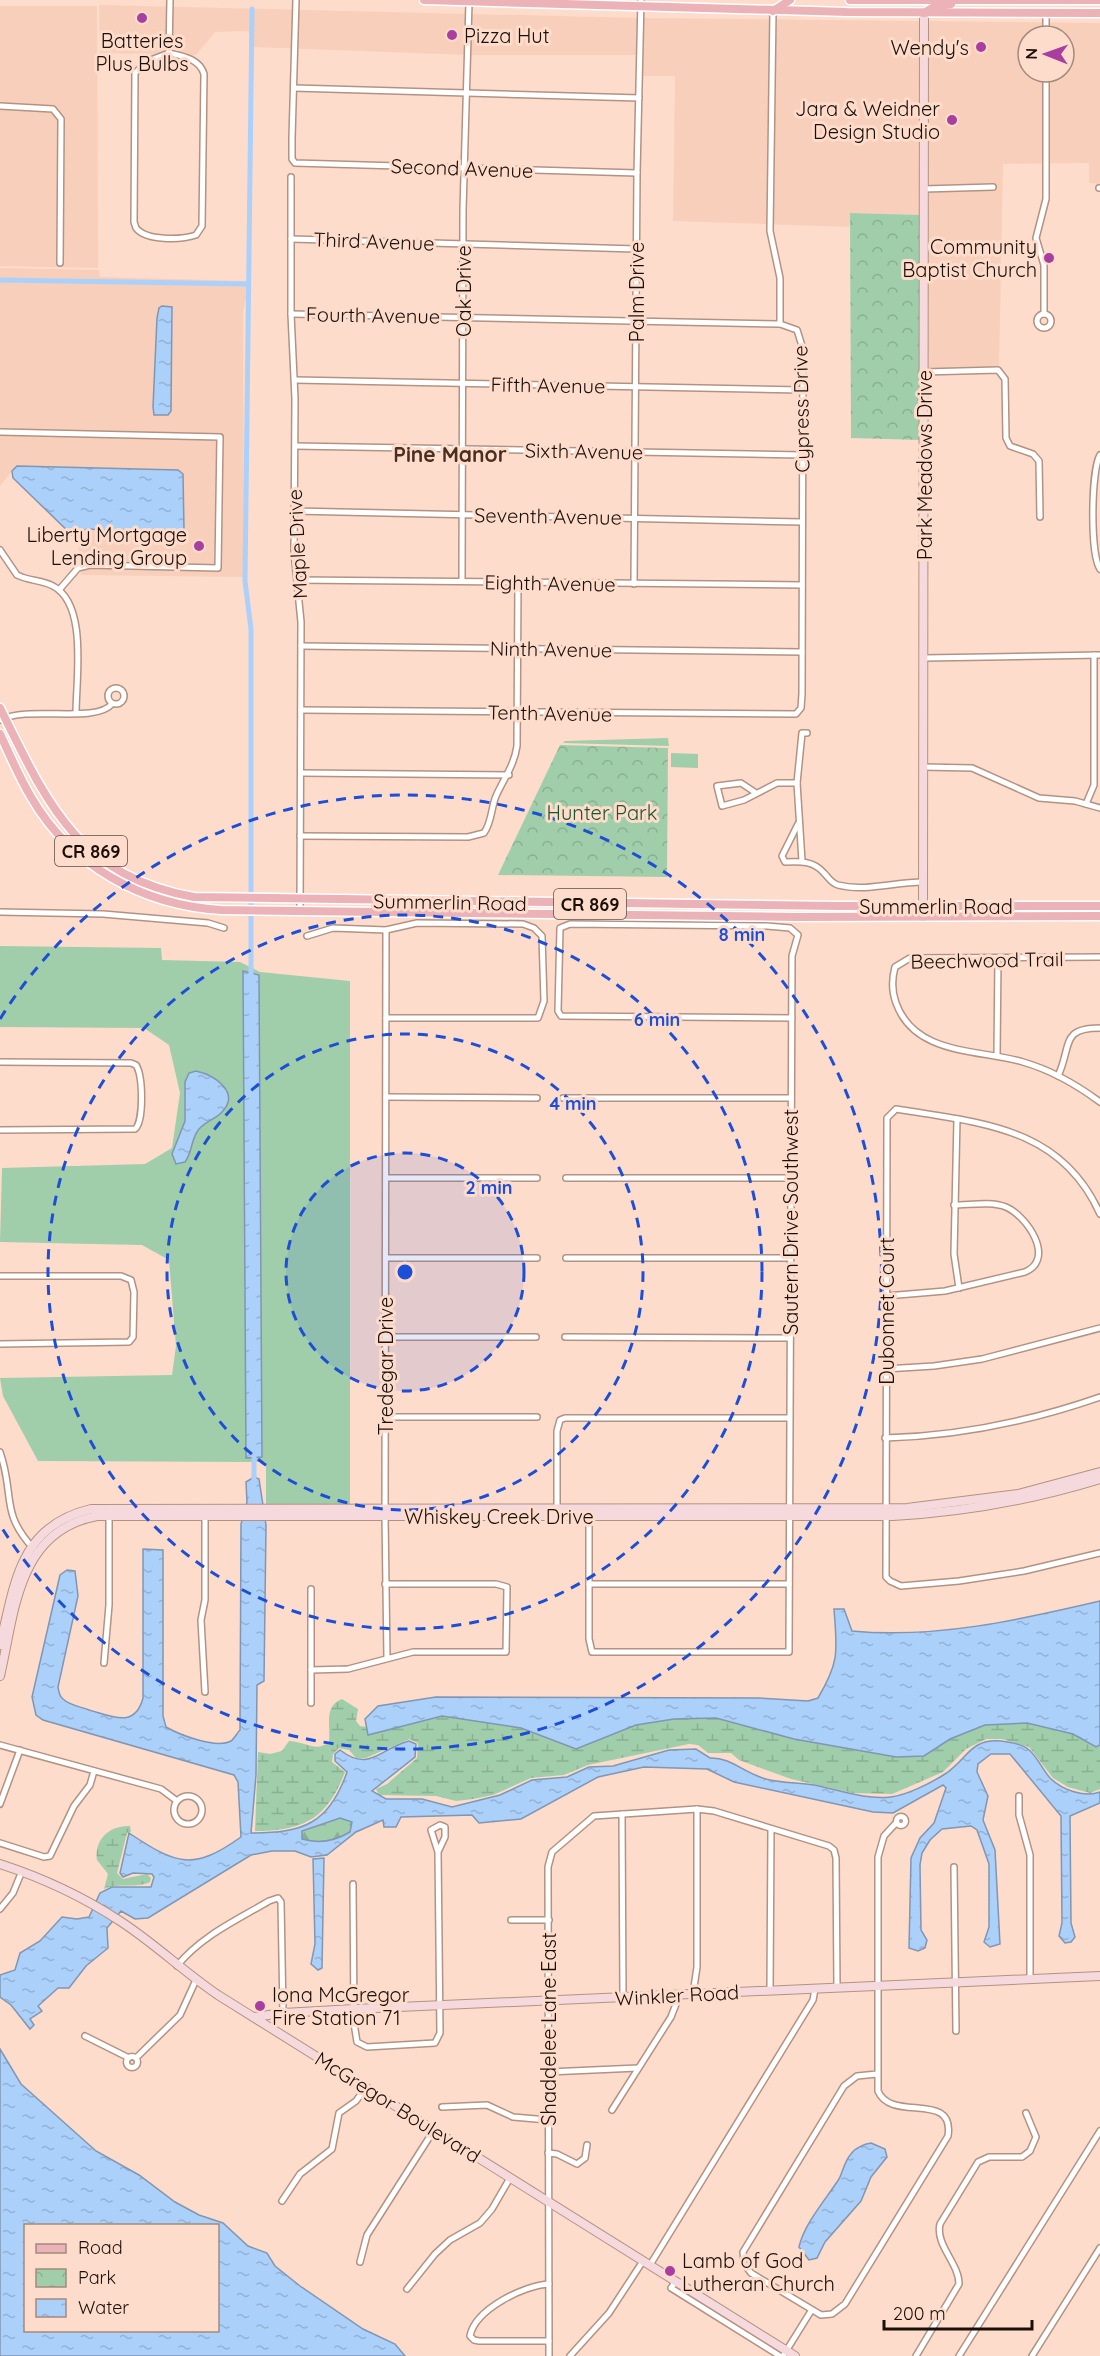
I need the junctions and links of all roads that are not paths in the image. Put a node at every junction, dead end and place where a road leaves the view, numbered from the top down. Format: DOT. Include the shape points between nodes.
graph roads {
  1 [pos="170,0"];
  2 [pos="296,0"];
  3 [pos="424,0"];
  4 [pos="790,0"];
  5 [pos="850,0"];
  6 [pos="885,0"];
  7 [pos="1100,0"];
  8 [pos="469,1"];
  9 [pos="962,1"];
  10 [pos="641,3"];
  11 [pos="773,11"];
  12 [pos="847,12"];
  13 [pos="924,13"];
  14 [pos="1046,13"];
  15 [pos="1100,13"];
  16 [pos="1046,24"];
  17 [pos="169,53"];
  18 [pos="1046,84"];
  19 [pos="294,88"];
  20 [pos="466,93"];
  21 [pos="639,98"];
  22 [pos="0,106"];
  23 [pos="464,169"];
  24 [pos="637,173"];
  25 [pos="291,177"];
  26 [pos="993,188"];
  27 [pos="924,189"];
  28 [pos="291,239"];
  29 [pos="463,244"];
  30 [pos="636,249"];
  31 [pos="60,263"];
  32 [pos="291,314"];
  33 [pos="1044,314"];
  34 [pos="463,317"];
  35 [pos="636,321"];
  36 [pos="780,324"];
  37 [pos="924,372"];
  38 [pos="295,380"];
  39 [pos="463,383"];
  40 [pos="635,386"];
  41 [pos="802,390"];
  42 [pos="0,432"];
  43 [pos="295,446"];
  44 [pos="463,448"];
  45 [pos="635,452"];
  46 [pos="802,455"];
  47 [pos="1100,455"];
  48 [pos="294,511"];
  49 [pos="462,515"];
  50 [pos="1040,517"];
  51 [pos="634,518"];
  52 [pos="802,522"];
  53 [pos="0,550"];
  54 [pos="1100,569"];
  55 [pos="297,580"];
  56 [pos="462,581"];
  57 [pos="518,582"];
  58 [pos="634,584"];
  59 [pos="802,585"];
  60 [pos="59,590"];
  61 [pos="301,646"];
  62 [pos="517,648"];
  63 [pos="802,652"];
  64 [pos="1097,655"];
  65 [pos="924,658"];
  66 [pos="112,704"];
  67 [pos="0,708"];
  68 [pos="301,710"];
  69 [pos="518,712"];
  70 [pos="798,712"];
  71 [pos="76,713"];
  72 [pos="2,719"];
  73 [pos="0,734"];
  74 [pos="807,734"];
  75 [pos="923,767"];
  76 [pos="301,773"];
  77 [pos="508,775"];
  78 [pos="797,783"];
  79 [pos="756,794"];
  80 [pos="1086,804"];
  81 [pos="1100,808"];
  82 [pos="798,824"];
  83 [pos="300,836"];
  84 [pos="802,861"];
  85 [pos="922,882"];
  86 [pos="300,901"];
  87 [pos="922,906"];
  88 [pos="1100,906"];
  89 [pos="300,911"];
  90 [pos="0,912"];
  91 [pos="1100,916"];
  92 [pos="923,917"];
  93 [pos="224,928"];
  94 [pos="386,930"];
  95 [pos="307,936"];
  96 [pos="1100,957"];
  97 [pos="998,958"];
  98 [pos="386,1018"];
  99 [pos="792,1018"];
  100 [pos="1100,1028"];
  101 [pos="997,1055"];
  102 [pos="0,1062"];
  103 [pos="1058,1076"];
  104 [pos="386,1097"];
  105 [pos="537,1098"];
  106 [pos="563,1098"];
  107 [pos="791,1098"];
  108 [pos="1100,1102"];
  109 [pos="957,1119"];
  110 [pos="0,1130"];
  111 [pos="386,1178"];
  112 [pos="537,1178"];
  113 [pos="566,1178"];
  114 [pos="791,1178"];
  115 [pos="954,1205"];
  116 [pos="1100,1214"];
  117 [pos="386,1258"];
  118 [pos="537,1258"];
  119 [pos="566,1258"];
  120 [pos="790,1258"];
  121 [pos="0,1276"];
  122 [pos="959,1288"];
  123 [pos="886,1296"];
  124 [pos="1100,1328"];
  125 [pos="385,1337"];
  126 [pos="536,1337"];
  127 [pos="565,1337"];
  128 [pos="790,1338"];
  129 [pos="0,1344"];
  130 [pos="885,1369"];
  131 [pos="1100,1397"];
  132 [pos="385,1417"];
  133 [pos="537,1417"];
  134 [pos="789,1418"];
  135 [pos="885,1438"];
  136 [pos="0,1452"];
  137 [pos="1100,1472"];
  138 [pos="1100,1479"];
  139 [pos="557,1509"];
  140 [pos="109,1512"];
  141 [pos="205,1512"];
  142 [pos="385,1512"];
  143 [pos="589,1512"];
  144 [pos="885,1512"];
  145 [pos="789,1513"];
  146 [pos="34,1549"];
  147 [pos="1100,1553"];
  148 [pos="385,1584"];
  149 [pos="589,1584"];
  150 [pos="789,1584"];
  151 [pos="311,1589"];
  152 [pos="7,1617"];
  153 [pos="0,1645"];
  154 [pos="387,1658"];
  155 [pos="104,1663"];
  156 [pos="311,1670"];
  157 [pos="0,1676"];
  158 [pos="205,1692"];
  159 [pos="311,1703"];
  160 [pos="0,1745"];
  161 [pos="20,1750"];
  162 [pos="94,1771"];
  163 [pos="1019,1796"];
  164 [pos="177,1801"];
  165 [pos="0,1804"];
  166 [pos="697,1809"];
  167 [pos="622,1814"];
  168 [pos="896,1823"];
  169 [pos="771,1829"];
  170 [pos="0,1843"];
  171 [pos="438,1852"];
  172 [pos="0,1864"];
  173 [pos="954,1866"];
  174 [pos="22,1871"];
  175 [pos="353,1884"];
  176 [pos="0,1909"];
  177 [pos="511,1920"];
  178 [pos="549,1920"];
  179 [pos="177,1966"];
  180 [pos="1100,1976"];
  181 [pos="1030,1979"];
  182 [pos="196,1980"];
  183 [pos="954,1982"];
  184 [pos="878,1986"];
  185 [pos="837,1988"];
  186 [pos="815,1989"];
  187 [pos="770,1990"];
  188 [pos="680,1994"];
  189 [pos="693,1994"];
  190 [pos="623,1997"];
  191 [pos="548,2001"];
  192 [pos="439,2005"];
  193 [pos="354,2009"];
  194 [pos="283,2013"];
  195 [pos="254,2017"];
  196 [pos="956,2031"];
  197 [pos="85,2036"];
  198 [pos="129,2058"];
  199 [pos="136,2058"];
  200 [pos="638,2068"];
  201 [pos="548,2072"];
  202 [pos="877,2074"];
  203 [pos="366,2087"];
  204 [pos="442,2107"];
  205 [pos="612,2109"];
  206 [pos="1026,2113"];
  207 [pos="548,2120"];
  208 [pos="434,2130"];
  209 [pos="1100,2131"];
  210 [pos="1093,2142"];
  211 [pos="587,2145"];
  212 [pos="1100,2147"];
  213 [pos="548,2153"];
  214 [pos="510,2178"];
  215 [pos="282,2201"];
  216 [pos="548,2202"];
  217 [pos="1100,2248"];
  218 [pos="643,2261"];
  219 [pos="360,2262"];
  220 [pos="650,2265"];
  221 [pos="549,2284"];
  222 [pos="407,2289"];
  223 [pos="811,2312"];
  224 [pos="549,2341"];
  225 [pos="783,2354"];
  226 [pos="549,2356"];
  227 [pos="570,2356"];
  228 [pos="795,2356"];
  229 [pos="916,2356"];
  230 [pos="959,2356"];
  231 [pos="1032,2356"];
  1 -- 17 [label="street"];
  2 -- 19 [label="street"];
  3 -- 8 [label="main road"];
  4 -- 11 [label="main road"];
  5 -- 6 [label="main road"];
  6 -- 9 [label="main road"];
  6 -- 12 [label="main road" via="877,7"];
  7 -- 9 [label="main road"];
  8 -- 10 [label="main road"];
  8 -- 20 [label="street, Oak Drive"];
  9 -- 13 [label="main road"];
  10 -- 11 [label="main road"];
  10 -- 21 [label="street, Palm Drive"];
  11 -- 12 [label="main road"];
  11 -- 36 [label="street, Cypress Drive" via="770,231 780,278"];
  12 -- 13 [label="main road"];
  13 -- 14 [label="main road"];
  13 -- 27 [label="street, Park Meadows Drive"];
  14 -- 15 [label="main road"];
  14 -- 16 [label="street"];
  17 -- 17 [label="street" via="199,64 204,74 202,226 190,236 145,236 136,228 134,96 138,68"];
  18 -- 33 [label="street" via="1046,199 1036,238 1044,265"];
  19 -- 20 [label="street"];
  19 -- 23 [label="street, Second Avenue" via="295,163"];
  20 -- 21 [label="street"];
  20 -- 23 [label="street, Oak Drive"];
  21 -- 24 [label="street, Palm Drive"];
  22 -- 31 [label="street" via="53,110 61,119"];
  23 -- 24 [label="street, Second Avenue"];
  23 -- 29 [label="street, Oak Drive"];
  24 -- 30 [label="street, Palm Drive"];
  25 -- 28 [label="street, Maple Drive"];
  26 -- 27 [label="street"];
  27 -- 37 [label="street, Park Meadows Drive"];
  28 -- 29 [label="street, Third Avenue"];
  28 -- 32 [label="street, Maple Drive"];
  29 -- 30 [label="street, Third Avenue"];
  29 -- 34 [label="street, Oak Drive"];
  30 -- 35 [label="street, Palm Drive"];
  32 -- 34 [label="street, Fourth Avenue"];
  32 -- 38 [label="street, Maple Drive"];
  34 -- 35 [label="street, Fourth Avenue"];
  34 -- 39 [label="street, Oak Drive"];
  35 -- 36 [label="street, Fourth Avenue"];
  35 -- 40 [label="street, Palm Drive"];
  36 -- 41 [label="street, Cypress Drive" via="792,326 800,337"];
  37 -- 50 [label="street" via="998,370 1005,379 1006,438 1010,446 1033,454 1038,461"];
  37 -- 65 [label="street, Park Meadows Drive"];
  38 -- 39 [label="street, Fifth Avenue"];
  38 -- 43 [label="street, Maple Drive"];
  39 -- 40 [label="street, Fifth Avenue"];
  39 -- 44 [label="street, Oak Drive"];
  40 -- 41 [label="street, Fifth Avenue"];
  40 -- 45 [label="street, Palm Drive"];
  41 -- 46 [label="street, Cypress Drive"];
  42 -- 60 [label="street" via="220,437 218,568 90,565 78,568"];
  43 -- 44 [label="street, Sixth Avenue"];
  43 -- 48 [label="street, Maple Drive"];
  44 -- 45 [label="street, Sixth Avenue"];
  44 -- 49 [label="street, Oak Drive"];
  45 -- 46 [label="street, Sixth Avenue"];
  45 -- 51 [label="street, Palm Drive"];
  46 -- 52 [label="street, Cypress Drive"];
  47 -- 54 [label="street" via="1095,473 1095,555"];
  48 -- 49 [label="street, Seventh Avenue"];
  48 -- 55 [label="street, Maple Drive"];
  49 -- 51 [label="street, Seventh Avenue"];
  49 -- 56 [label="street, Oak Drive"];
  51 -- 52 [label="street, Seventh Avenue"];
  51 -- 58 [label="street, Palm Drive"];
  52 -- 59 [label="street, Cypress Drive"];
  53 -- 60 [label="street" via="17,576"];
  55 -- 56 [label="street, Eighth Avenue"];
  55 -- 61 [label="street, Maple Drive"];
  56 -- 57 [label="street, Eighth Avenue"];
  57 -- 58 [label="street, Eighth Avenue"];
  57 -- 62 [label="street"];
  58 -- 59 [label="street, Eighth Avenue"];
  59 -- 63 [label="street, Cypress Drive"];
  60 -- 71 [label="street" via="76,618"];
  61 -- 62 [label="street, Ninth Avenue"];
  61 -- 68 [label="street, Maple Drive"];
  62 -- 63 [label="street, Ninth Avenue"];
  62 -- 69 [label="street"];
  63 -- 70 [label="street, Cypress Drive"];
  64 -- 65 [label="street"];
  64 -- 80 [label="street" via="1094,786"];
  65 -- 75 [label="street, Park Meadows Drive"];
  66 -- 71 [label="street" via="100,713"];
  67 -- 72 [label="main road, Summerlin Road / CR 869"];
  68 -- 69 [label="street, Tenth Avenue"];
  68 -- 76 [label="street, Maple Drive"];
  69 -- 70 [label="street, Tenth Avenue"];
  69 -- 77 [label="street" via="515,758"];
  71 -- 72 [label="street" via="16,714"];
  72 -- 86 [label="main road, Summerlin Road / CR 869" via="52,809 102,860 138,881 166,891 208,899"];
  73 -- 89 [label="main road, Summerlin Road / CR 869" via="31,797 63,839 95,868 119,883 159,900 200,909"];
  74 -- 78 [label="street" via="802,733"];
  75 -- 80 [label="street" via="972,768 1039,798"];
  75 -- 85 [label="street, Park Meadows Drive"];
  76 -- 77 [label="street"];
  76 -- 83 [label="street, Maple Drive"];
  77 -- 83 [label="street" via="496,796 485,831 479,836"];
  78 -- 79 [label="street" via="777,783"];
  78 -- 82 [label="street"];
  79 -- 79 [label="street" via="722,806 717,786 741,783"];
  80 -- 81 [label="street"];
  82 -- 84 [label="street"];
  82 -- 84 [label="street" via="782,856 785,862"];
  83 -- 86 [label="street, Maple Drive"];
  84 -- 85 [label="street" via="819,868 830,881 840,885"];
  85 -- 87 [label="street, Park Meadows Drive"];
  86 -- 87 [label="main road, Summerlin Road / CR 869"];
  86 -- 89 [label="street, Maple Drive"];
  87 -- 88 [label="main road, Summerlin Road / CR 869"];
  87 -- 92 [label="street, Park Meadows Drive"];
  89 -- 92 [label="main road, Summerlin Road / CR 869"];
  90 -- 93 [label="street" via="102,914 208,923"];
  91 -- 92 [label="main road, Summerlin Road / CR 869"];
  94 -- 95 [label="street" via="333,928"];
  94 -- 98 [label="street, Tredegar Drive"];
  94 -- 98 [label="street" via="417,923 524,924 542,936 545,948 544,1001 538,1018"];
  96 -- 97 [label="street, Beechwood Trail"];
  97 -- 101 [label="street"];
  97 -- 101 [label="street, Beechwood Trail" via="904,959 895,967 893,990 900,1012 927,1039 944,1046"];
  98 -- 104 [label="street, Tredegar Drive"];
  99 -- 99 [label="street, Sautern Drive Southwest" via="561,1016 558,933 570,924 790,928 798,935 792,956"];
  99 -- 107 [label="street, Sautern Drive Southwest"];
  100 -- 103 [label="street" via="1079,1029 1071,1035"];
  101 -- 103 [label="street, Beechwood Trail"];
  102 -- 110 [label="street" via="131,1063 140,1070 141,1097 139,1125 129,1131"];
  103 -- 108 [label="street, Beechwood Trail"];
  104 -- 105 [label="street"];
  104 -- 111 [label="street, Tredegar Drive"];
  106 -- 107 [label="street"];
  107 -- 114 [label="street, Sautern Drive Southwest"];
  109 -- 115 [label="street"];
  109 -- 116 [label="street" via="1009,1130 1047,1149 1078,1178"];
  109 -- 123 [label="street, Dubonnet Court" via="896,1109 890,1113"];
  111 -- 112 [label="street"];
  111 -- 117 [label="street, Tredegar Drive"];
  113 -- 114 [label="street"];
  114 -- 120 [label="street, Sautern Drive Southwest"];
  115 -- 122 [label="street"];
  115 -- 122 [label="street" via="1007,1208 1029,1229 1039,1251 1030,1270"];
  117 -- 118 [label="street"];
  117 -- 125 [label="street, Tredegar Drive"];
  119 -- 120 [label="street"];
  120 -- 128 [label="street, Sautern Drive Southwest"];
  121 -- 129 [label="street" via="127,1276 133,1285 134,1308 133,1337 122,1344"];
  122 -- 123 [label="street"];
  123 -- 130 [label="street, Dubonnet Court"];
  124 -- 130 [label="street" via="981,1359"];
  125 -- 126 [label="street"];
  125 -- 132 [label="street, Tredegar Drive"];
  127 -- 128 [label="street"];
  128 -- 134 [label="street, Sautern Drive Southwest"];
  130 -- 135 [label="street, Dubonnet Court"];
  131 -- 135 [label="street" via="1001,1425"];
  132 -- 133 [label="street"];
  132 -- 142 [label="street, Tredegar Drive"];
  134 -- 139 [label="street" via="565,1418 560,1420 557,1431"];
  134 -- 145 [label="street, Sautern Drive Southwest"];
  135 -- 144 [label="street, Dubonnet Court"];
  136 -- 146 [label="street" via="6,1516 15,1533"];
  137 -- 144 [label="street, Whiskey Creek Drive" via="991,1499"];
  138 -- 144 [label="street, Whiskey Creek Drive" via="1001,1504 929,1514"];
  139 -- 142 [label="street, Whiskey Creek Drive"];
  139 -- 143 [label="street, Whiskey Creek Drive"];
  140 -- 141 [label="street, Whiskey Creek Drive"];
  140 -- 146 [label="street, Whiskey Creek Drive" via="73,1522"];
  140 -- 155 [label="street" via="109,1605"];
  141 -- 142 [label="street, Whiskey Creek Drive"];
  141 -- 158 [label="street" via="205,1600 201,1620"];
  142 -- 143 [label="street, Whiskey Creek Drive"];
  142 -- 148 [label="street, Tredegar Drive"];
  143 -- 145 [label="street, Whiskey Creek Drive"];
  143 -- 149 [label="street"];
  144 -- 145 [label="street, Whiskey Creek Drive"];
  144 -- 147 [label="street, Dubonnet Court" via="885,1571 892,1583 901,1586 990,1577"];
  145 -- 150 [label="street, Sautern Drive Southwest"];
  146 -- 152 [label="street, Whiskey Creek Drive"];
  148 -- 154 [label="street, Tredegar Drive"];
  148 -- 154 [label="street" via="502,1584 508,1592 504,1653 413,1652"];
  149 -- 150 [label="street"];
  149 -- 150 [label="street, Sautern Drive Southwest" via="592,1652 789,1653"];
  151 -- 156 [label="street"];
  152 -- 153 [label="street, Whiskey Creek Drive"];
  152 -- 157 [label="street, Whiskey Creek Drive"];
  154 -- 156 [label="street" via="348,1669"];
  156 -- 159 [label="street"];
  160 -- 161 [label="street"];
  161 -- 162 [label="street"];
  161 -- 165 [label="street"];
  162 -- 164 [label="street" via="160,1789"];
  162 -- 170 [label="street" via="50,1856"];
  163 -- 181 [label="street" via="1019,1815 1030,1856"];
  164 -- 164 [label="street" via="176,1818 185,1824 196,1821 201,1810 196,1800 185,1797"];
  166 -- 167 [label="street"];
  166 -- 169 [label="street"];
  166 -- 189 [label="street" via="698,1966"];
  167 -- 178 [label="street, Shaddelee Lane East" via="589,1819 549,1856"];
  167 -- 190 [label="street"];
  168 -- 184 [label="street" via="884,1836 878,1857"];
  169 -- 185 [label="street" via="834,1850"];
  169 -- 187 [label="street"];
  171 -- 171 [label="street" via="446,1832 440,1825 431,1830"];
  171 -- 192 [label="street"];
  172 -- 174 [label="street, McGregor Boulevard"];
  173 -- 183 [label="street"];
  174 -- 176 [label="street" via="13,1893"];
  174 -- 179 [label="street, McGregor Boulevard" via="90,1902 121,1921"];
  175 -- 193 [label="street"];
  177 -- 178 [label="street"];
  178 -- 191 [label="street, Shaddelee Lane East"];
  179 -- 182 [label="street, McGregor Boulevard"];
  179 -- 194 [label="street" via="210,1935 278,1898 283,1925"];
  180 -- 181 [label="street, Winkler Road"];
  181 -- 183 [label="street, Winkler Road"];
  182 -- 195 [label="street, McGregor Boulevard"];
  182 -- 199 [label="street" via="180,2015"];
  183 -- 184 [label="street, Winkler Road"];
  183 -- 196 [label="street"];
  184 -- 185 [label="street, Winkler Road"];
  184 -- 202 [label="street"];
  185 -- 186 [label="street, Winkler Road"];
  186 -- 187 [label="street, Winkler Road"];
  186 -- 220 [label="street" via="813,2000"];
  187 -- 189 [label="street, Winkler Road"];
  188 -- 189 [label="street, Winkler Road"];
  188 -- 190 [label="street, Winkler Road"];
  188 -- 200 [label="street" via="677,2006"];
  190 -- 191 [label="street, Winkler Road"];
  191 -- 192 [label="street, Winkler Road"];
  191 -- 201 [label="street, Shaddelee Lane East"];
  192 -- 193 [label="street, Winkler Road"];
  192 -- 193 [label="street" via="439,2039 429,2044 361,2046 355,2036"];
  193 -- 194 [label="street, Winkler Road"];
  194 -- 195 [label="street, Winkler Road"];
  195 -- 203 [label="street, McGregor Boulevard"];
  197 -- 198 [label="street"];
  198 -- 199 [label="street"];
  198 -- 199 [label="street" via="126,2063 132,2068"];
  200 -- 201 [label="street"];
  200 -- 205 [label="street"];
  201 -- 207 [label="street, Shaddelee Lane East"];
  202 -- 223 [label="street" via="857,2076 844,2086 743,2252 744,2264 751,2273"];
  202 -- 223 [label="street" via="878,2091 888,2104 939,2112 947,2120 948,2136 842,2308 827,2315"];
  203 -- 208 [label="street, McGregor Boulevard"];
  203 -- 215 [label="street" via="356,2101 339,2113 330,2151 300,2174"];
  204 -- 207 [label="street" via="482,2104 513,2117"];
  206 -- 229 [label="street" via="1036,2137 1027,2155 989,2157 978,2162 940,2224 939,2235 958,2273 959,2284"];
  207 -- 213 [label="street, Shaddelee Lane East"];
  208 -- 214 [label="street, McGregor Boulevard"];
  208 -- 219 [label="street" via="367,2235"];
  209 -- 210 [label="street"];
  210 -- 212 [label="street"];
  210 -- 230 [label="street"];
  211 -- 213 [label="street" via="585,2158 577,2164"];
  213 -- 216 [label="street, Shaddelee Lane East"];
  214 -- 216 [label="street, McGregor Boulevard"];
  214 -- 222 [label="street" via="480,2223 450,2240"];
  216 -- 218 [label="street, McGregor Boulevard"];
  216 -- 221 [label="street, Shaddelee Lane East"];
  217 -- 231 [label="street"];
  218 -- 220 [label="street, McGregor Boulevard"];
  218 -- 227 [label="street" via="609,2313"];
  220 -- 225 [label="street, McGregor Boulevard"];
  221 -- 224 [label="street, Shaddelee Lane East"];
  221 -- 224 [label="street" via="526,2287 489,2310 476,2321 470,2336 479,2341"];
  223 -- 225 [label="street"];
  224 -- 226 [label="street, Shaddelee Lane East"];
  225 -- 228 [label="street, McGregor Boulevard"];
}
